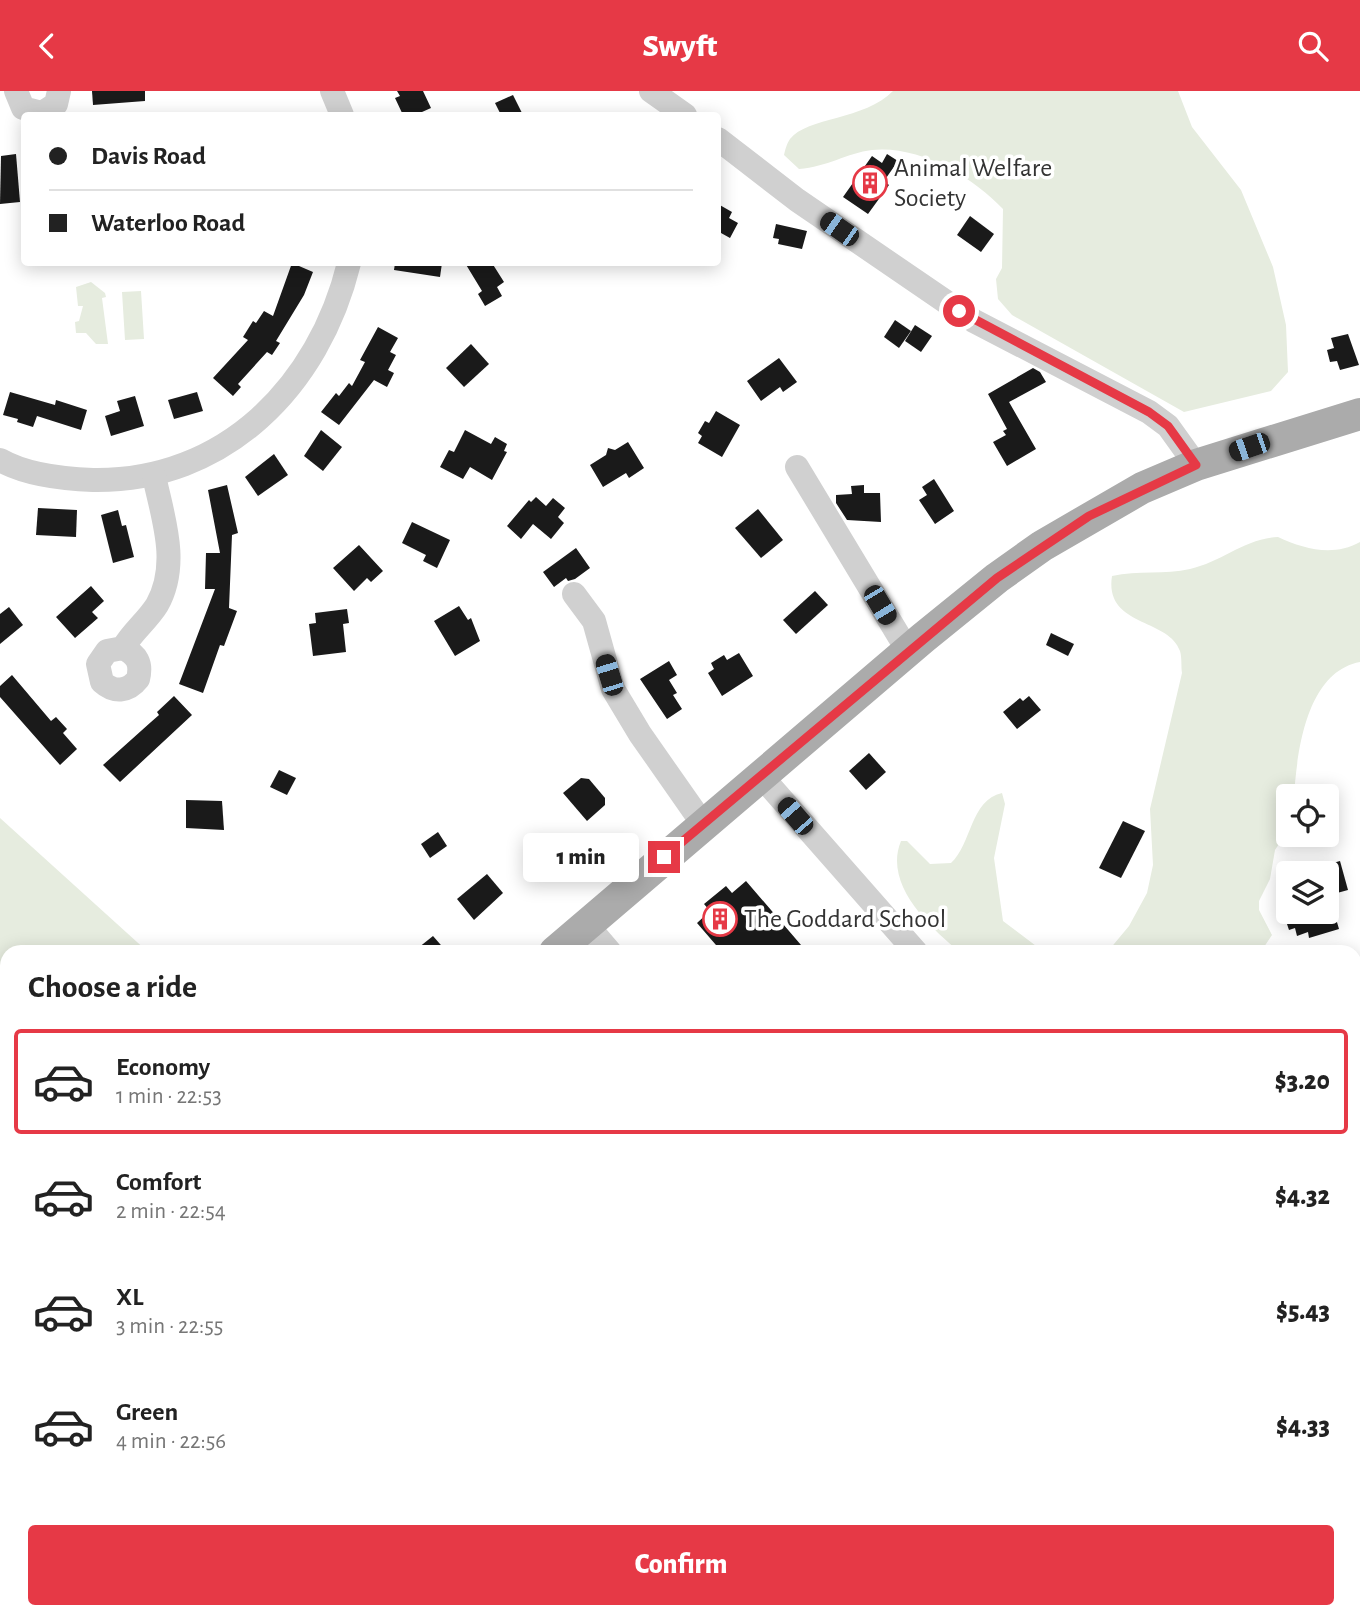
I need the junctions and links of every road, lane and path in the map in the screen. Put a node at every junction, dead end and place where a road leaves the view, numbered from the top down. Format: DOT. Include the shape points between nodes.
graph roads {
  1 [pos="16,91"];
  2 [pos="59,91"];
  3 [pos="332,91"];
  4 [pos="651,91"];
  5 [pos="38,112"];
  6 [pos="44,112"];
  7 [pos="341,112"];
  8 [pos="681,112"];
  9 [pos="721,141"];
  10 [pos="348,266"];
  11 [pos="1360,414"];
  12 [pos="0,460"];
  13 [pos="1196,465"];
  14 [pos="797,467"];
  15 [pos="154,476"];
  16 [pos="574,594"];
  17 [pos="123,648"];
  18 [pos="908,651"];
  19 [pos="762,777"];
  20 [pos="703,824"];
  21 [pos="587,925"];
  22 [pos="563,945"];
  23 [pos="604,945"];
  24 [pos="910,945"];
  1 -- 5 [label="street" via="23,108"];
  2 -- 6 [label="street" via="56,104"];
  3 -- 7 [label="street"];
  4 -- 8 [label="street"];
  9 -- 13 [label="street" via="797,200 964,314 1149,412 1168,426"];
  10 -- 15 [label="street" via="314,353 272,408 213,451"];
  11 -- 13 [label="main road"];
  12 -- 15 [label="street" via="75,480"];
  13 -- 18 [label="main road" via="1089,516 1042,546"];
  14 -- 18 [label="street"];
  15 -- 17 [label="street" via="169,548 167,577 156,605"];
  16 -- 20 [label="street" via="594,621 613,689"];
  18 -- 19 [label="main road"];
  19 -- 20 [label="main road"];
  19 -- 24 [label="street"];
  20 -- 21 [label="main road"];
  21 -- 22 [label="main road"];
  21 -- 23 [label="street"];
}
